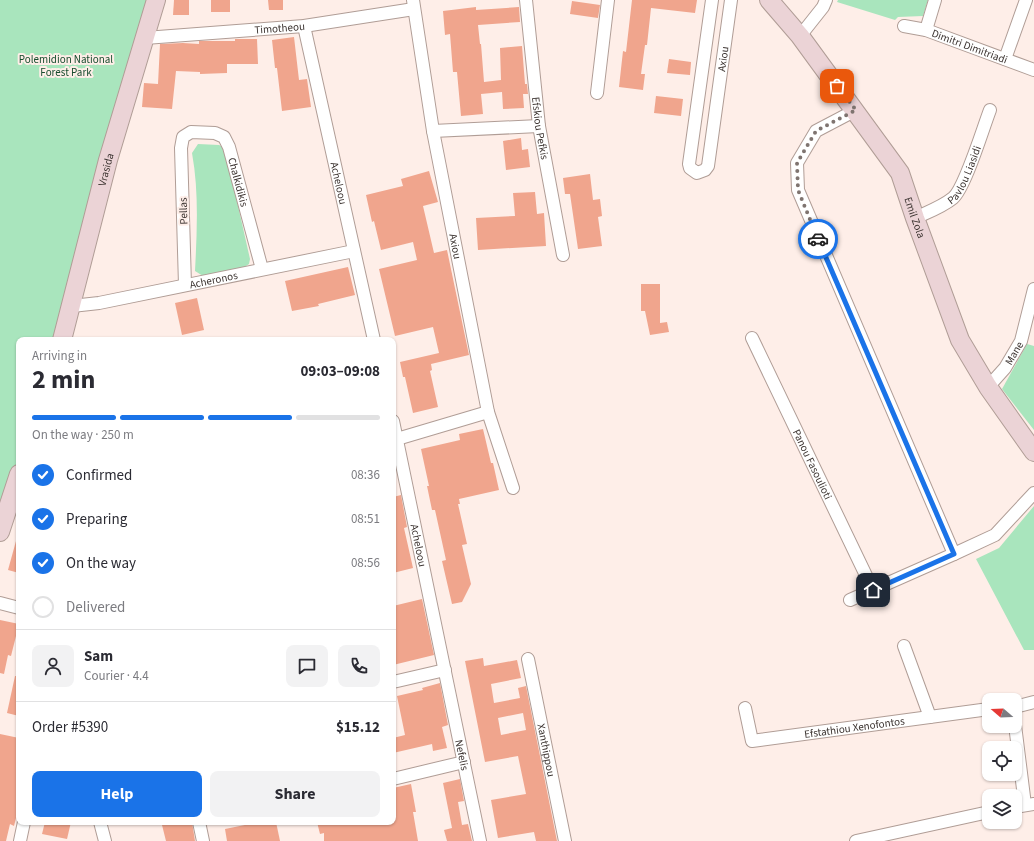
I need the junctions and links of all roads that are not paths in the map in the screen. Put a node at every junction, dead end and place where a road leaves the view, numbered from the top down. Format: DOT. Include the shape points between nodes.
graph roads {
  1 [pos="156,0"];
  2 [pos="526,0"];
  3 [pos="608,0"];
  4 [pos="712,0"];
  5 [pos="731,0"];
  6 [pos="769,0"];
  7 [pos="826,0"];
  8 [pos="935,0"];
  9 [pos="1026,0"];
  10 [pos="413,5"];
  11 [pos="304,26"];
  12 [pos="904,26"];
  13 [pos="926,30"];
  14 [pos="800,36"];
  15 [pos="145,38"];
  16 [pos="1005,59"];
  17 [pos="1034,70"];
  18 [pos="597,93"];
  19 [pos="856,110"];
  20 [pos="990,110"];
  21 [pos="539,126"];
  22 [pos="433,131"];
  23 [pos="183,137"];
  24 [pos="915,218"];
  25 [pos="354,251"];
  26 [pos="563,255"];
  27 [pos="262,269"];
  28 [pos="185,286"];
  29 [pos="1034,289"];
  30 [pos="72,306"];
  31 [pos="63,337"];
  32 [pos="373,337"];
  33 [pos="752,338"];
  34 [pos="988,387"];
  35 [pos="488,412"];
  36 [pos="396,434"];
  37 [pos="397,439"];
  38 [pos="1034,452"];
  39 [pos="16,483"];
  40 [pos="513,488"];
  41 [pos="1034,493"];
  42 [pos="0,532"];
  43 [pos="954,554"];
  44 [pos="873,590"];
  45 [pos="850,600"];
  46 [pos="0,602"];
  47 [pos="16,607"];
  48 [pos="904,646"];
  49 [pos="528,659"];
  50 [pos="445,670"];
  51 [pos="396,681"];
  52 [pos="1034,702"];
  53 [pos="1022,705"];
  54 [pos="745,708"];
  55 [pos="982,711"];
  56 [pos="930,718"];
  57 [pos="1016,733"];
  58 [pos="464,762"];
  59 [pos="396,778"];
  60 [pos="1025,805"];
  61 [pos="982,814"];
  62 [pos="23,825"];
  63 [pos="101,825"];
  64 [pos="203,825"];
  65 [pos="20,841"];
  66 [pos="105,841"];
  67 [pos="203,841"];
  68 [pos="480,841"];
  69 [pos="565,841"];
  70 [pos="856,841"];
  1 -- 15 [label="street, Vrasida"];
  2 -- 21 [label="street, Efskiou Pefkis"];
  3 -- 18 [label="street"];
  4 -- 5 [label="street, Axiou" via="689,164 697,173 706,170 708,166"];
  6 -- 14 [label="street, Emil Zola"];
  7 -- 14 [label="street"];
  8 -- 13 [label="street"];
  9 -- 16 [label="street"];
  10 -- 11 [label="street, Timotheou"];
  10 -- 22 [label="street, Axiou"];
  11 -- 15 [label="street, Timotheou"];
  11 -- 25 [label="street, Acheloou"];
  12 -- 13 [label="street, Dimitri Dimitriadi"];
  13 -- 16 [label="street, Dimitri Dimitriadi"];
  14 -- 19 [label="street, Emil Zola"];
  15 -- 30 [label="street, Vrasida" via="108,160"];
  16 -- 17 [label="street, Dimitri Dimitriadi"];
  19 -- 24 [label="street, Emil Zola" via="900,173"];
  19 -- 43 [label="street" via="816,131 797,163 798,190"];
  20 -- 24 [label="street, Pavlou Liasidi" via="962,185 954,197"];
  21 -- 22 [label="street"];
  21 -- 26 [label="street, Efskiou Pefkis"];
  22 -- 35 [label="street, Axiou"];
  23 -- 27 [label="street, Chalkidikis" via="191,132 215,133 224,137 229,147"];
  23 -- 28 [label="street, Pellas" via="181,148"];
  24 -- 34 [label="street, Emil Zola" via="960,340"];
  25 -- 27 [label="street, Acheronos"];
  25 -- 32 [label="street, Acheloou"];
  27 -- 28 [label="street, Acheronos"];
  28 -- 30 [label="street, Acheronos"];
  29 -- 34 [label="street, Mane" via="1021,341 1005,368"];
  30 -- 31 [label="street, Vrasida"];
  33 -- 44 [label="street, Panou Fasoulioti"];
  34 -- 38 [label="street, Emil Zola"];
  35 -- 37 [label="street"];
  35 -- 40 [label="street, Axiou"];
  36 -- 37 [label="street, Acheloou"];
  37 -- 50 [label="street, Acheloou"];
  39 -- 42 [label="street"];
  41 -- 43 [label="street" via="995,535"];
  43 -- 44 [label="street"];
  44 -- 45 [label="street"];
  46 -- 47 [label="street"];
  48 -- 56 [label="street"];
  49 -- 69 [label="street, Xanthippou"];
  50 -- 51 [label="street"];
  50 -- 58 [label="street, Nefelis"];
  52 -- 53 [label="street"];
  54 -- 56 [label="street, Efstathiou Xenofontos" via="752,741"];
  55 -- 56 [label="street, Efstathiou Xenofontos"];
  57 -- 60 [label="street"];
  58 -- 59 [label="street"];
  58 -- 68 [label="street, Nefelis"];
  61 -- 70 [label="street"];
  62 -- 65 [label="street"];
  63 -- 66 [label="street"];
  64 -- 67 [label="street"];
}
